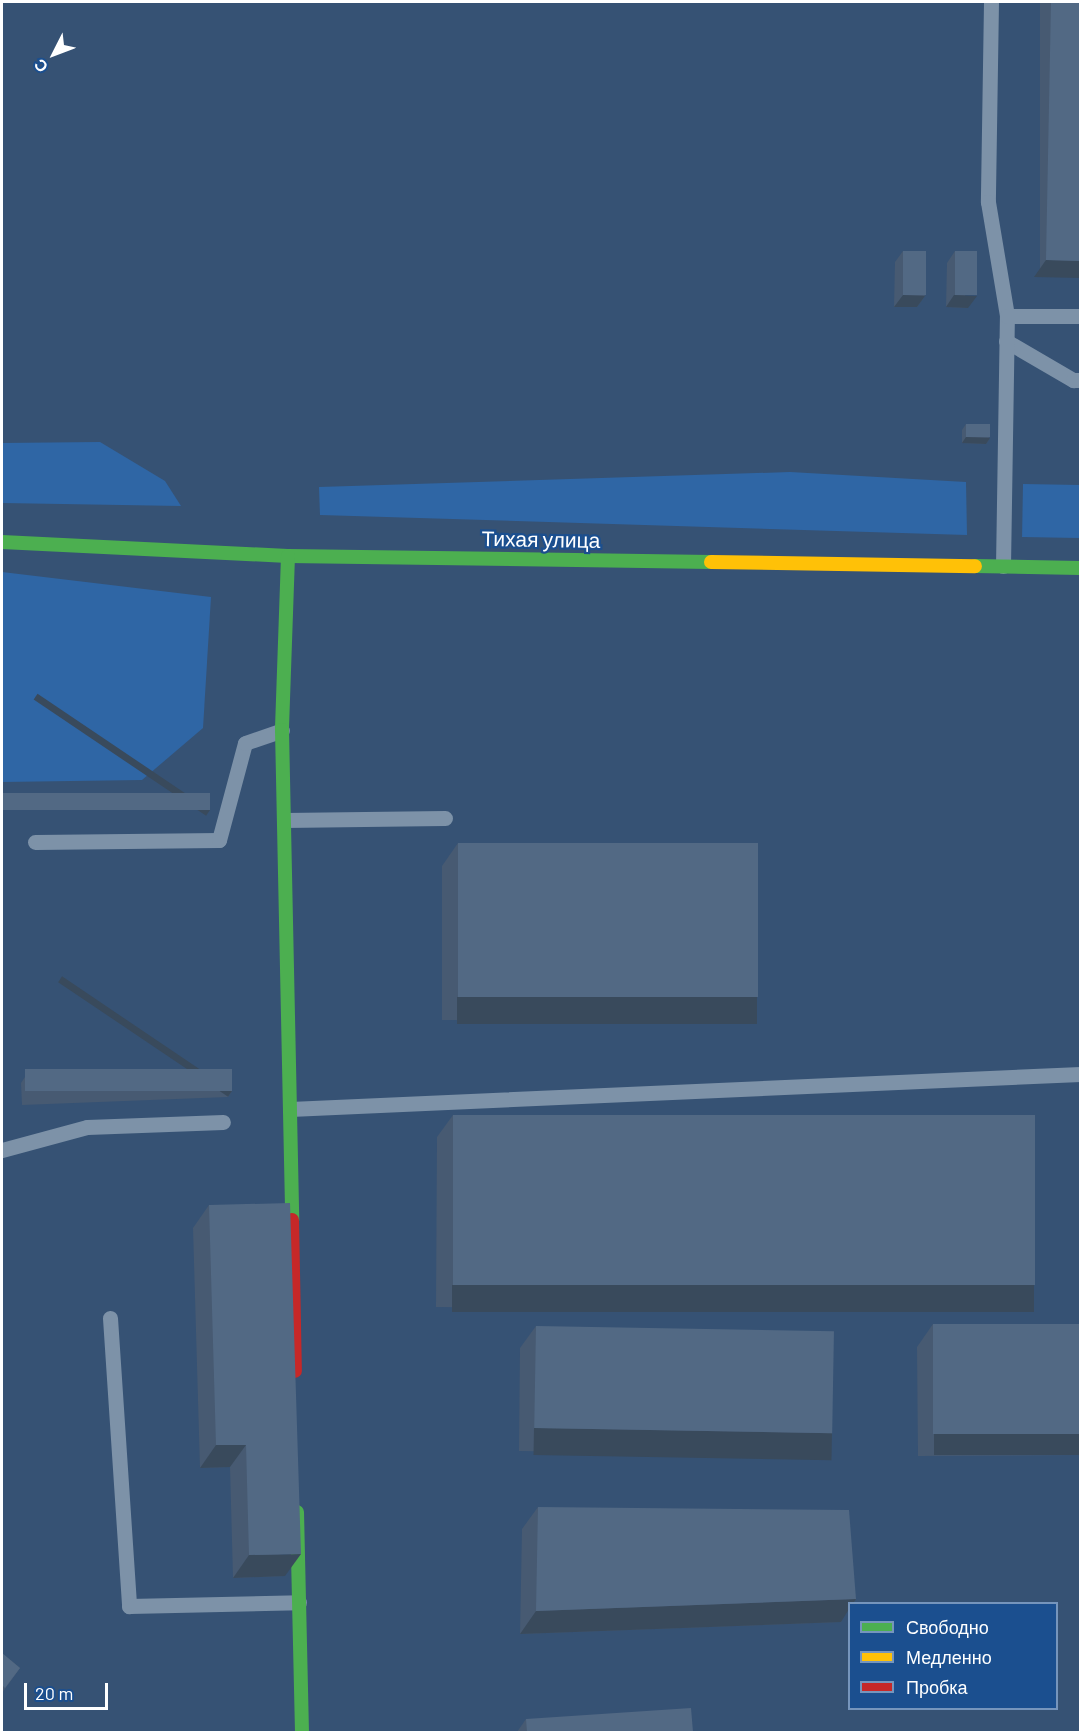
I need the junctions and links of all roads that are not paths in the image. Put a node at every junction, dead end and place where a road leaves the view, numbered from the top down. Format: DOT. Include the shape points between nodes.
graph roads {
  1 [pos="992,2"];
  2 [pos="1007,315"];
  3 [pos="1080,316"];
  4 [pos="1006,341"];
  5 [pos="1080,380"];
  6 [pos="2,542"];
  7 [pos="288,556"];
  8 [pos="1003,566"];
  9 [pos="1080,568"];
  10 [pos="282,730"];
  11 [pos="445,818"];
  12 [pos="284,820"];
  13 [pos="35,842"];
  14 [pos="1080,1074"];
  15 [pos="290,1109"];
  16 [pos="223,1122"];
  17 [pos="2,1150"];
  18 [pos="110,1318"];
  19 [pos="295,1391"];
  20 [pos="297,1496"];
  21 [pos="299,1602"];
  22 [pos="302,1732"];
  1 -- 2 [label="lane" via="988,202"];
  2 -- 3 [label="lane"];
  2 -- 4 [label="lane"];
  4 -- 5 [label="lane" via="1073,380"];
  4 -- 8 [label="lane"];
  6 -- 7 [label="street, Тихая улица"];
  7 -- 8 [label="street, Тихая улица"];
  7 -- 10 [label="street"];
  8 -- 9 [label="street, Тихая улица"];
  10 -- 12 [label="street"];
  10 -- 13 [label="lane" via="245,743 219,840"];
  11 -- 12 [label="lane"];
  12 -- 15 [label="street"];
  14 -- 15 [label="lane"];
  15 -- 19 [label="street"];
  16 -- 17 [label="lane" via="87,1127"];
  18 -- 21 [label="lane" via="129,1606"];
  20 -- 21 [label="street"];
  21 -- 22 [label="street"];
}
